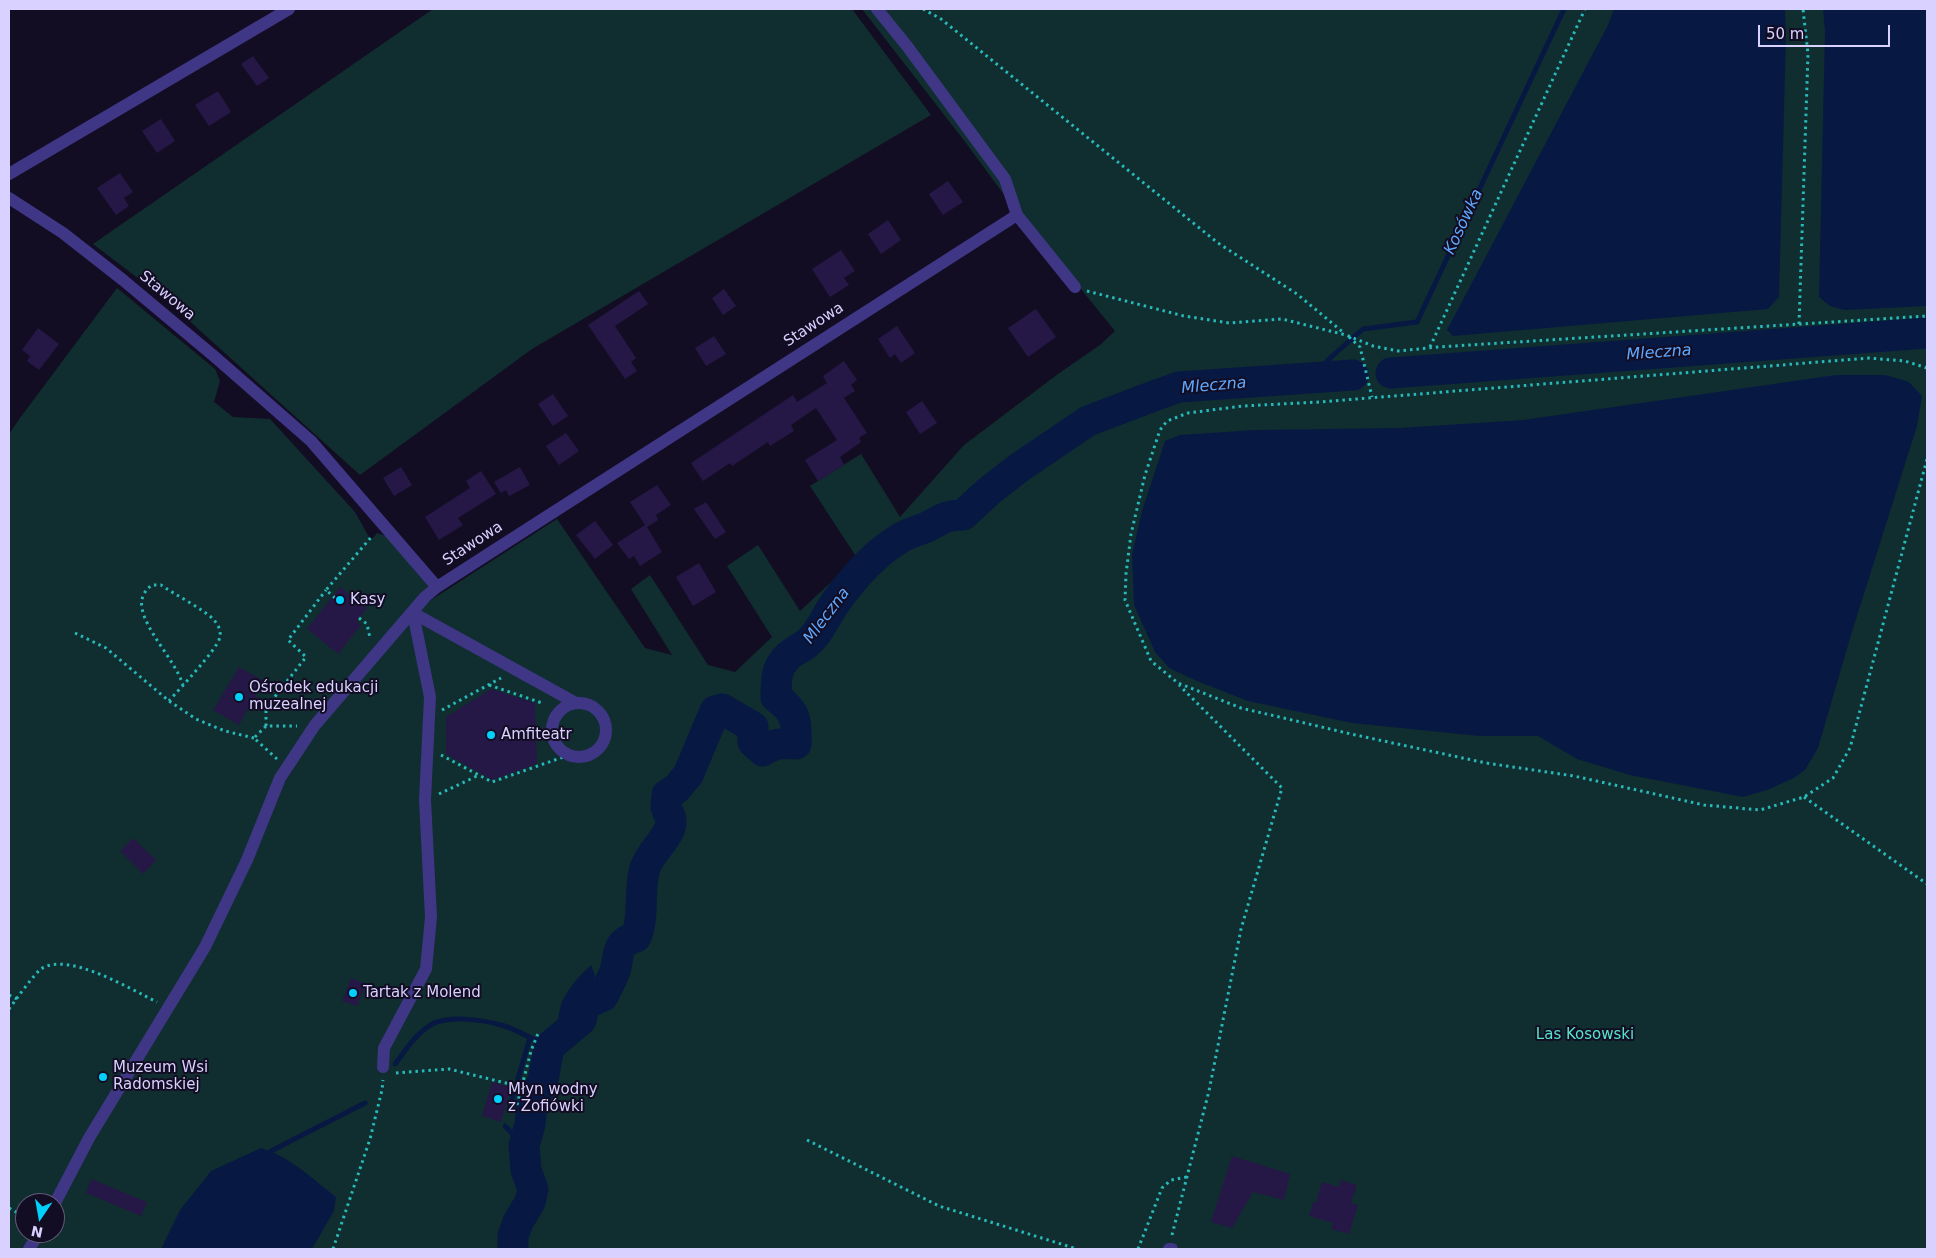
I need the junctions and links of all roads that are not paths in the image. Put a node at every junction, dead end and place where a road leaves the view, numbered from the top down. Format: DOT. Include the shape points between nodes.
graph roads {
  1 [pos="289,9"];
  2 [pos="877,9"];
  3 [pos="9,174"];
  4 [pos="9,198"];
  5 [pos="1017,215"];
  6 [pos="1074,287"];
  7 [pos="437,587"];
  8 [pos="413,614"];
  9 [pos="576,704"];
  10 [pos="383,1066"];
  11 [pos="60,1193"];
  1 -- 3 [label="street"];
  2 -- 5 [label="street" via="1005,179"];
  4 -- 7 [label="street, Stawowa" via="63,233 123,280 311,441"];
  5 -- 6 [label="street"];
  5 -- 7 [label="street, Stawowa"];
  7 -- 8 [label="street"];
  8 -- 9 [label="street"];
  8 -- 10 [label="street" via="430,697 425,800 431,917 428,960 384,1048"];
  8 -- 11 [label="street" via="316,725 280,778 209,938 89,1138"];
  9 -- 9 [label="street" via="591,706 603,718 605,726 605,735 597,750 581,757 569,755 558,747 552,732 553,723 562,710"];
}
